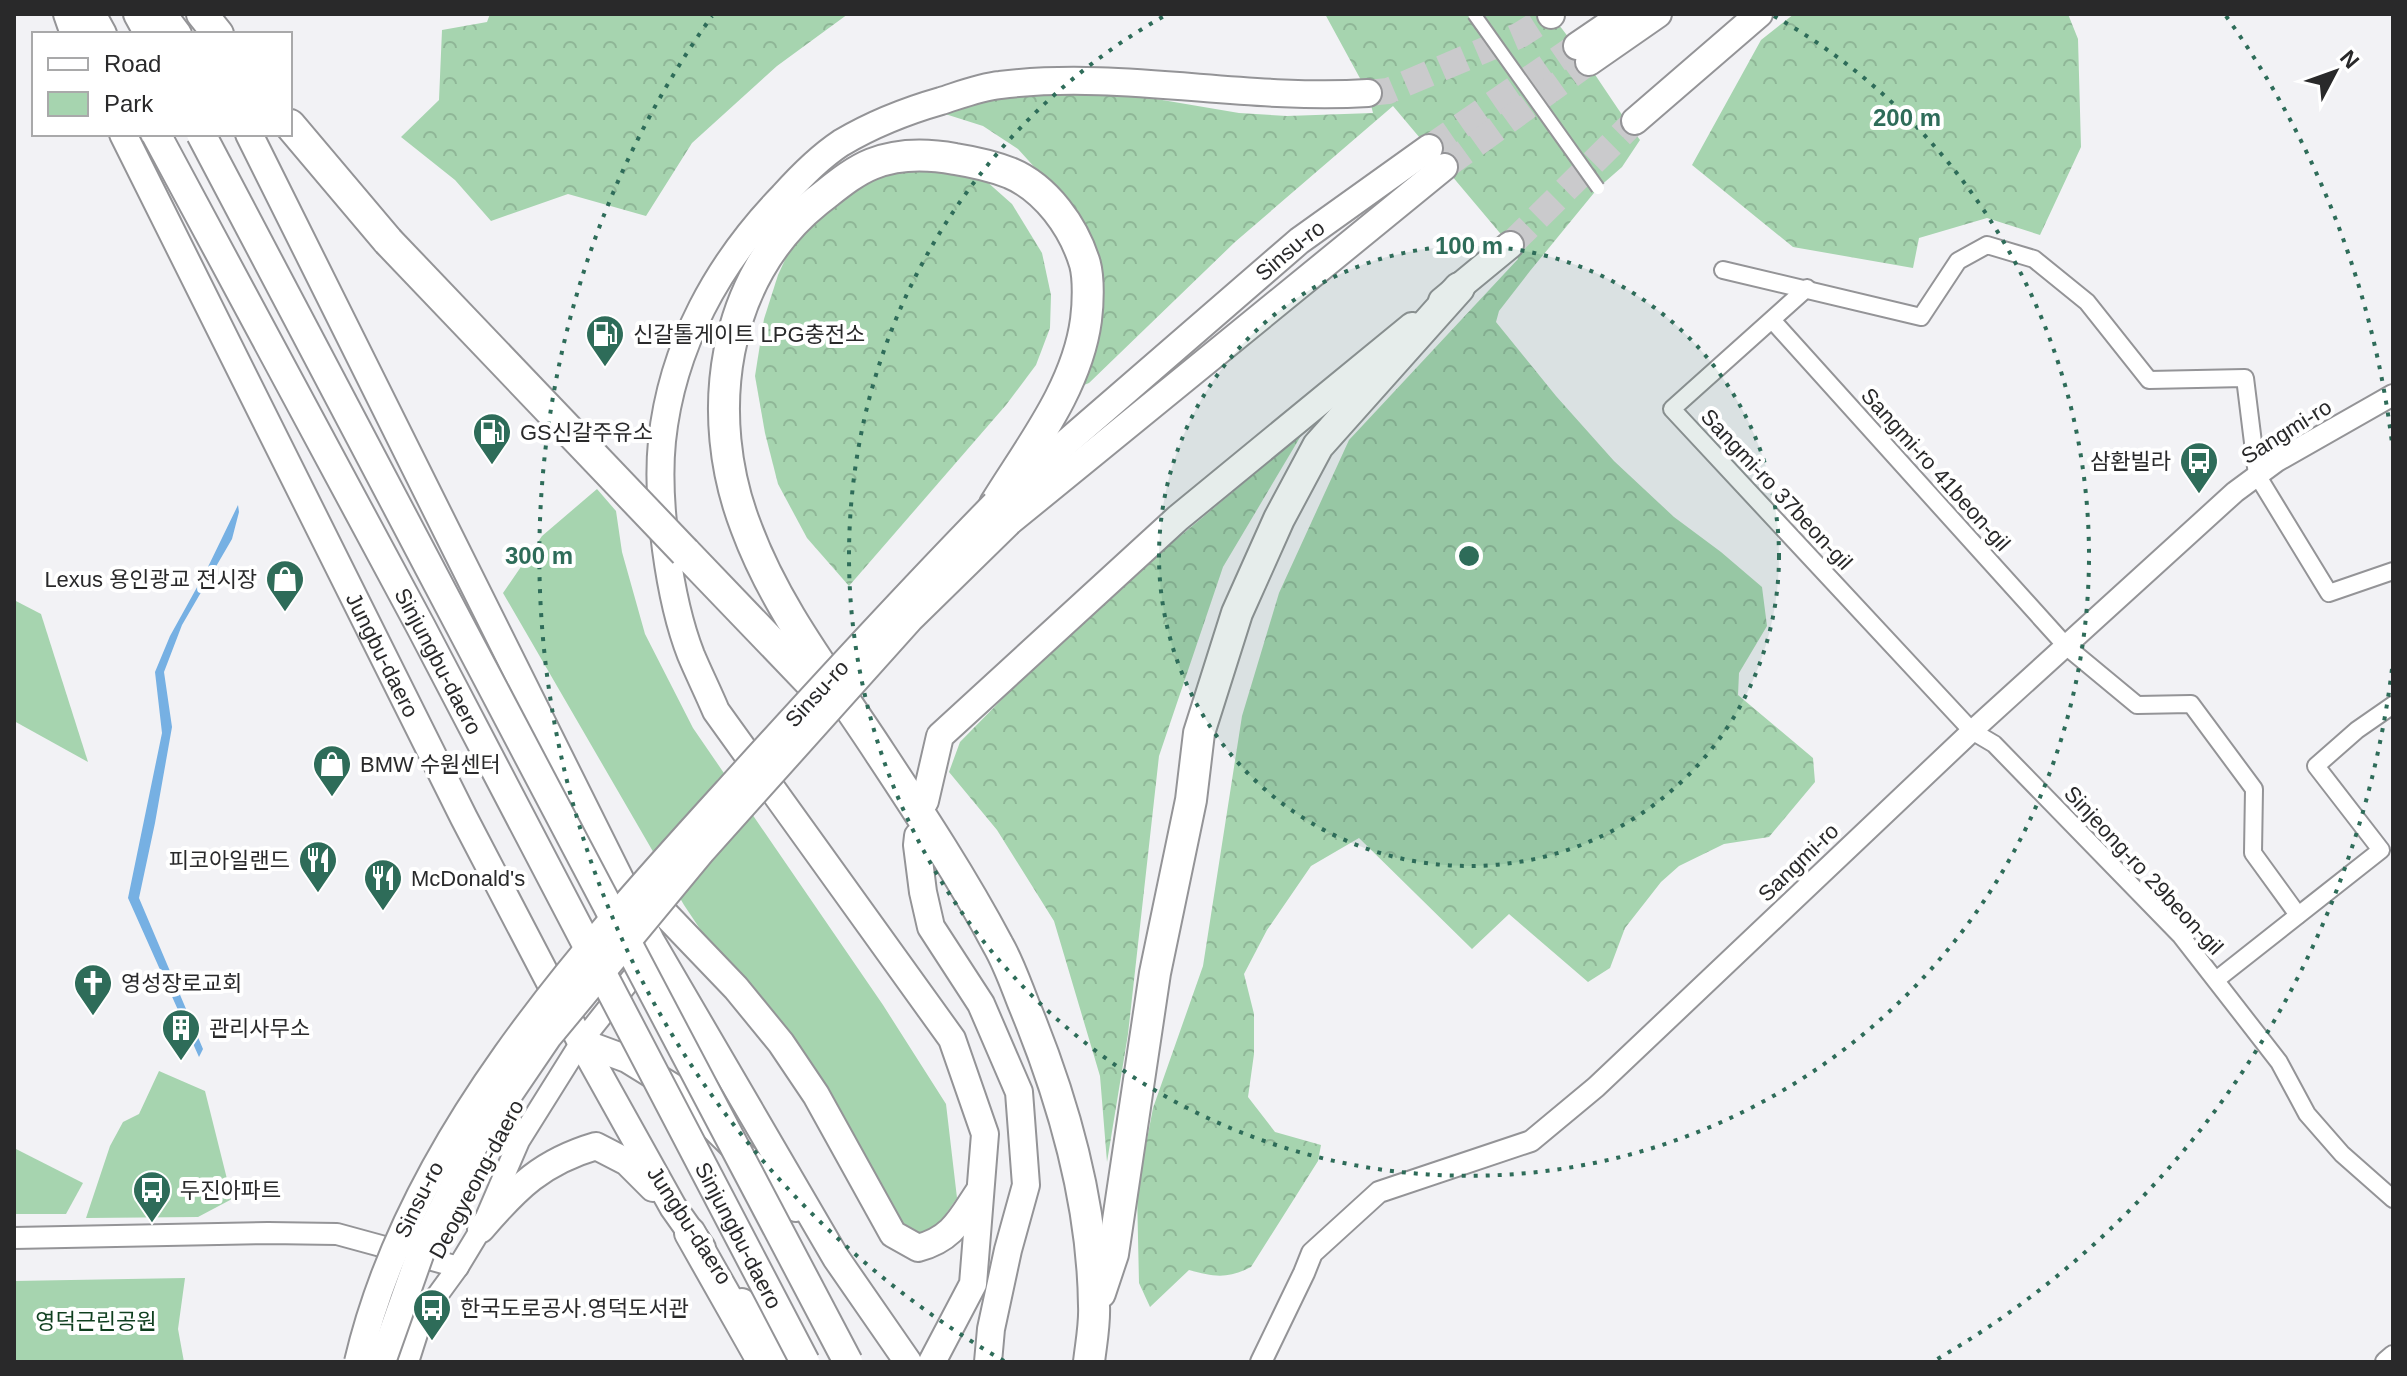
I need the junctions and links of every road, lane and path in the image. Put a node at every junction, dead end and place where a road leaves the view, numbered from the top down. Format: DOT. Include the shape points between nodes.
graph roads {
  1 [pos="91,14"];
  2 [pos="138,14"];
  3 [pos="163,14"];
  4 [pos="202,14"];
  5 [pos="1474,14"];
  6 [pos="1624,14"];
  7 [pos="1658,14"];
  8 [pos="1759,14"];
  9 [pos="101,32"];
  10 [pos="148,32"];
  11 [pos="176,32"];
  12 [pos="216,32"];
  13 [pos="1368,93"];
  14 [pos="1635,121"];
  15 [pos="292,127"];
  16 [pos="124,136"];
  17 [pos="157,136"];
  18 [pos="202,136"];
  19 [pos="250,136"];
  20 [pos="1436,158"];
  21 [pos="1598,188"];
  22 [pos="1510,245"];
  23 [pos="1723,270"];
  24 [pos="1459,288"];
  25 [pos="1807,288"];
  26 [pos="1772,320"];
  27 [pos="2393,395"];
  28 [pos="2257,475"];
  29 [pos="1002,513"];
  30 [pos="2393,571"];
  31 [pos="2067,647"];
  32 [pos="2393,705"];
  33 [pos="1972,731"];
  34 [pos="882,755"];
  35 [pos="925,801"];
  36 [pos="918,836"];
  37 [pos="608,854"];
  38 [pos="2298,915"];
  39 [pos="656,948"];
  40 [pos="2216,980"];
  41 [pos="581,1042"];
  42 [pos="980,1190"];
  43 [pos="2393,1199"];
  44 [pos="673,1207"];
  45 [pos="481,1229"];
  46 [pos="690,1233"];
  47 [pos="337,1234"];
  48 [pos="14,1238"];
  49 [pos="836,1258"];
  50 [pos="458,1267"];
  51 [pos="1095,1310"];
  52 [pos="423,1315"];
  53 [pos="2393,1356"];
  54 [pos="358,1362"];
  55 [pos="382,1362"];
  56 [pos="408,1362"];
  57 [pos="763,1362"];
  58 [pos="795,1362"];
  59 [pos="805,1362"];
  60 [pos="848,1362"];
  61 [pos="908,1362"];
  62 [pos="932,1362"];
  63 [pos="988,1362"];
  64 [pos="1089,1362"];
  65 [pos="1261,1362"];
  66 [pos="2386,1362"];
  1 -- 9 [label="highway"];
  2 -- 10 [label="highway"];
  3 -- 11 [label="main road"];
  4 -- 12 [label="highway"];
  5 -- 21 [label="street, bridge"];
  6 -- 7 [label="main road" via="1583,54"];
  8 -- 14 [label="main road"];
  13 -- 42 [label="main road" via="1317,96 1105,81 1035,82 996,85 916,109 839,145 800,177 735,251 708,291 687,340 662,442 662,500 672,584 690,653 716,711 952,1039 985,1134"];
  15 -- 34 [label="highway, bridge" via="388,241"];
  16 -- 41 [label="main road, Jungbu-daero" via="371,636"];
  17 -- 59 [label="highway, Sinjungbu-daero, bridge" via="428,640"];
  18 -- 60 [label="highway, Sinjungbu-daero, bridge"];
  19 -- 37 [label="main road"];
  20 -- 29 [label="main road, Sinsu-ro" via="1299,241"];
  22 -- 24 [label="main road"];
  23 -- 25 [label="street"];
  24 -- 35 [label="main road" via="1178,518 940,736"];
  24 -- 51 [label="highway" via="1318,446 1237,613 1199,733 1191,800 1155,973 1113,1254"];
  25 -- 26 [label="street, Sangmi-ro 37beon-gil"];
  25 -- 28 [label="street" via="1921,317 1958,261 1987,245 2034,259 2087,302 2149,380 2245,378"];
  26 -- 31 [label="street, Sangmi-ro 41beon-gil"];
  26 -- 33 [label="street, Sangmi-ro 37beon-gil" via="1672,409"];
  27 -- 28 [label="street, Sangmi-ro"];
  28 -- 30 [label="street" via="2329,593"];
  28 -- 31 [label="street, Sangmi-ro"];
  29 -- 34 [label="highway" via="1075,365 1086,319 1086,267 1065,219 1014,174 943,157 909,156 871,164 807,210 764,258 748,287 728,352 724,398 732,483 745,527 789,619"];
  29 -- 54 [label="main road, Sinsu-ro, bridge" via="897,604 532,1016 438,1161 400,1237"];
  29 -- 55 [label="main road, Sinsu-ro, bridge" via="702,851 548,1037 474,1146 422,1249"];
  31 -- 33 [label="street, Sangmi-ro"];
  31 -- 38 [label="street, Sangmi-ro 41beon-gil" via="2137,705 2191,704 2254,789 2253,853"];
  32 -- 38 [label="street" via="2316,766 2381,850"];
  33 -- 40 [label="street, Sinjeong-ro 29beon-gil" via="1994,744 2181,936"];
  33 -- 65 [label="street, Sangmi-ro" via="1596,1087 1531,1141 1379,1192 1312,1253"];
  34 -- 51 [label="highway" via="1000,948 1044,1052 1072,1146 1090,1244"];
  36 -- 63 [label="main road" via="931,927 981,1004 1019,1092 1026,1185 1002,1276"];
  37 -- 39 [label="main road"];
  37 -- 42 [label="main road" via="781,1043 893,1234 918,1248 951,1234"];
  38 -- 40 [label="street"];
  39 -- 41 [label="street, Deogyeong-daero"];
  39 -- 49 [label="main road"];
  40 -- 43 [label="street, Sinjeong-ro 29beon-gil" via="2279,1062 2307,1114"];
  41 -- 44 [label="main road, Jungbu-daero"];
  41 -- 45 [label="street, Deogyeong-daero" via="519,1141"];
  41 -- 49 [label="main road" via="627,1059 674,1088 793,1204"];
  42 -- 62 [label="main road" via="973,1284"];
  44 -- 45 [label="main road" via="627,1162 596,1146 571,1153 515,1189"];
  44 -- 46 [label="main road, Jungbu-daero"];
  45 -- 50 [label="street, Deogyeong-daero"];
  46 -- 57 [label="highway"];
  46 -- 58 [label="main road, Jungbu-daero" via="768,1338"];
  47 -- 48 [label="street"];
  47 -- 50 [label="street"];
  47 -- 52 [label="street" via="373,1249 406,1276"];
  49 -- 61 [label="main road"];
  50 -- 52 [label="street, Deogyeong-daero"];
  51 -- 64 [label="highway"];
  52 -- 56 [label="street, Deogyeong-daero"];
  53 -- 66 [label="street"];
}
